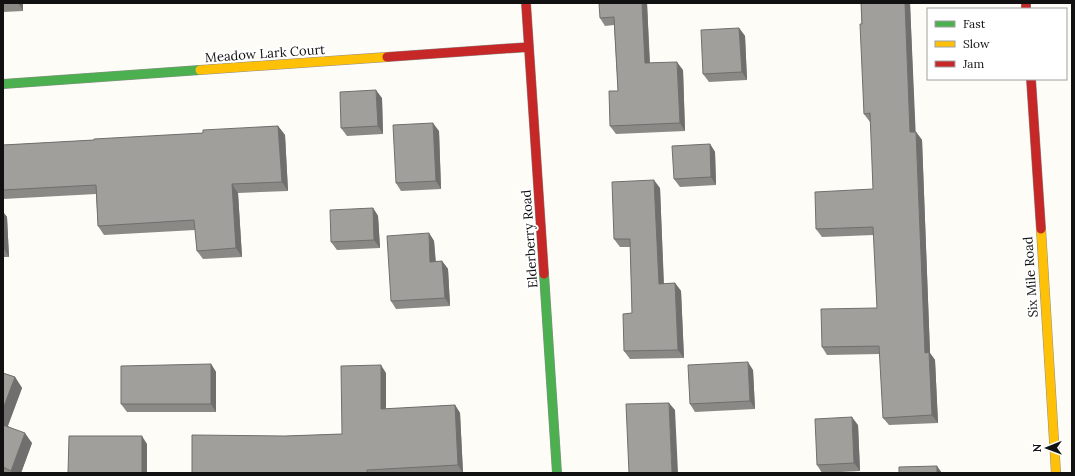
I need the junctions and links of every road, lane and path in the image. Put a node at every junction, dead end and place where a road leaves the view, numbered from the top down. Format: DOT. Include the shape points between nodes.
graph roads {
  1 [pos="526,3"];
  2 [pos="529,47"];
  3 [pos="1031,80"];
  4 [pos="3,84"];
  5 [pos="557,473"];
  6 [pos="1056,473"];
  1 -- 2 [label="street, Elderberry Road"];
  2 -- 4 [label="street, Meadow Lark Court"];
  2 -- 5 [label="street, Elderberry Road"];
  3 -- 6 [label="street, Six Mile Road"];
}
